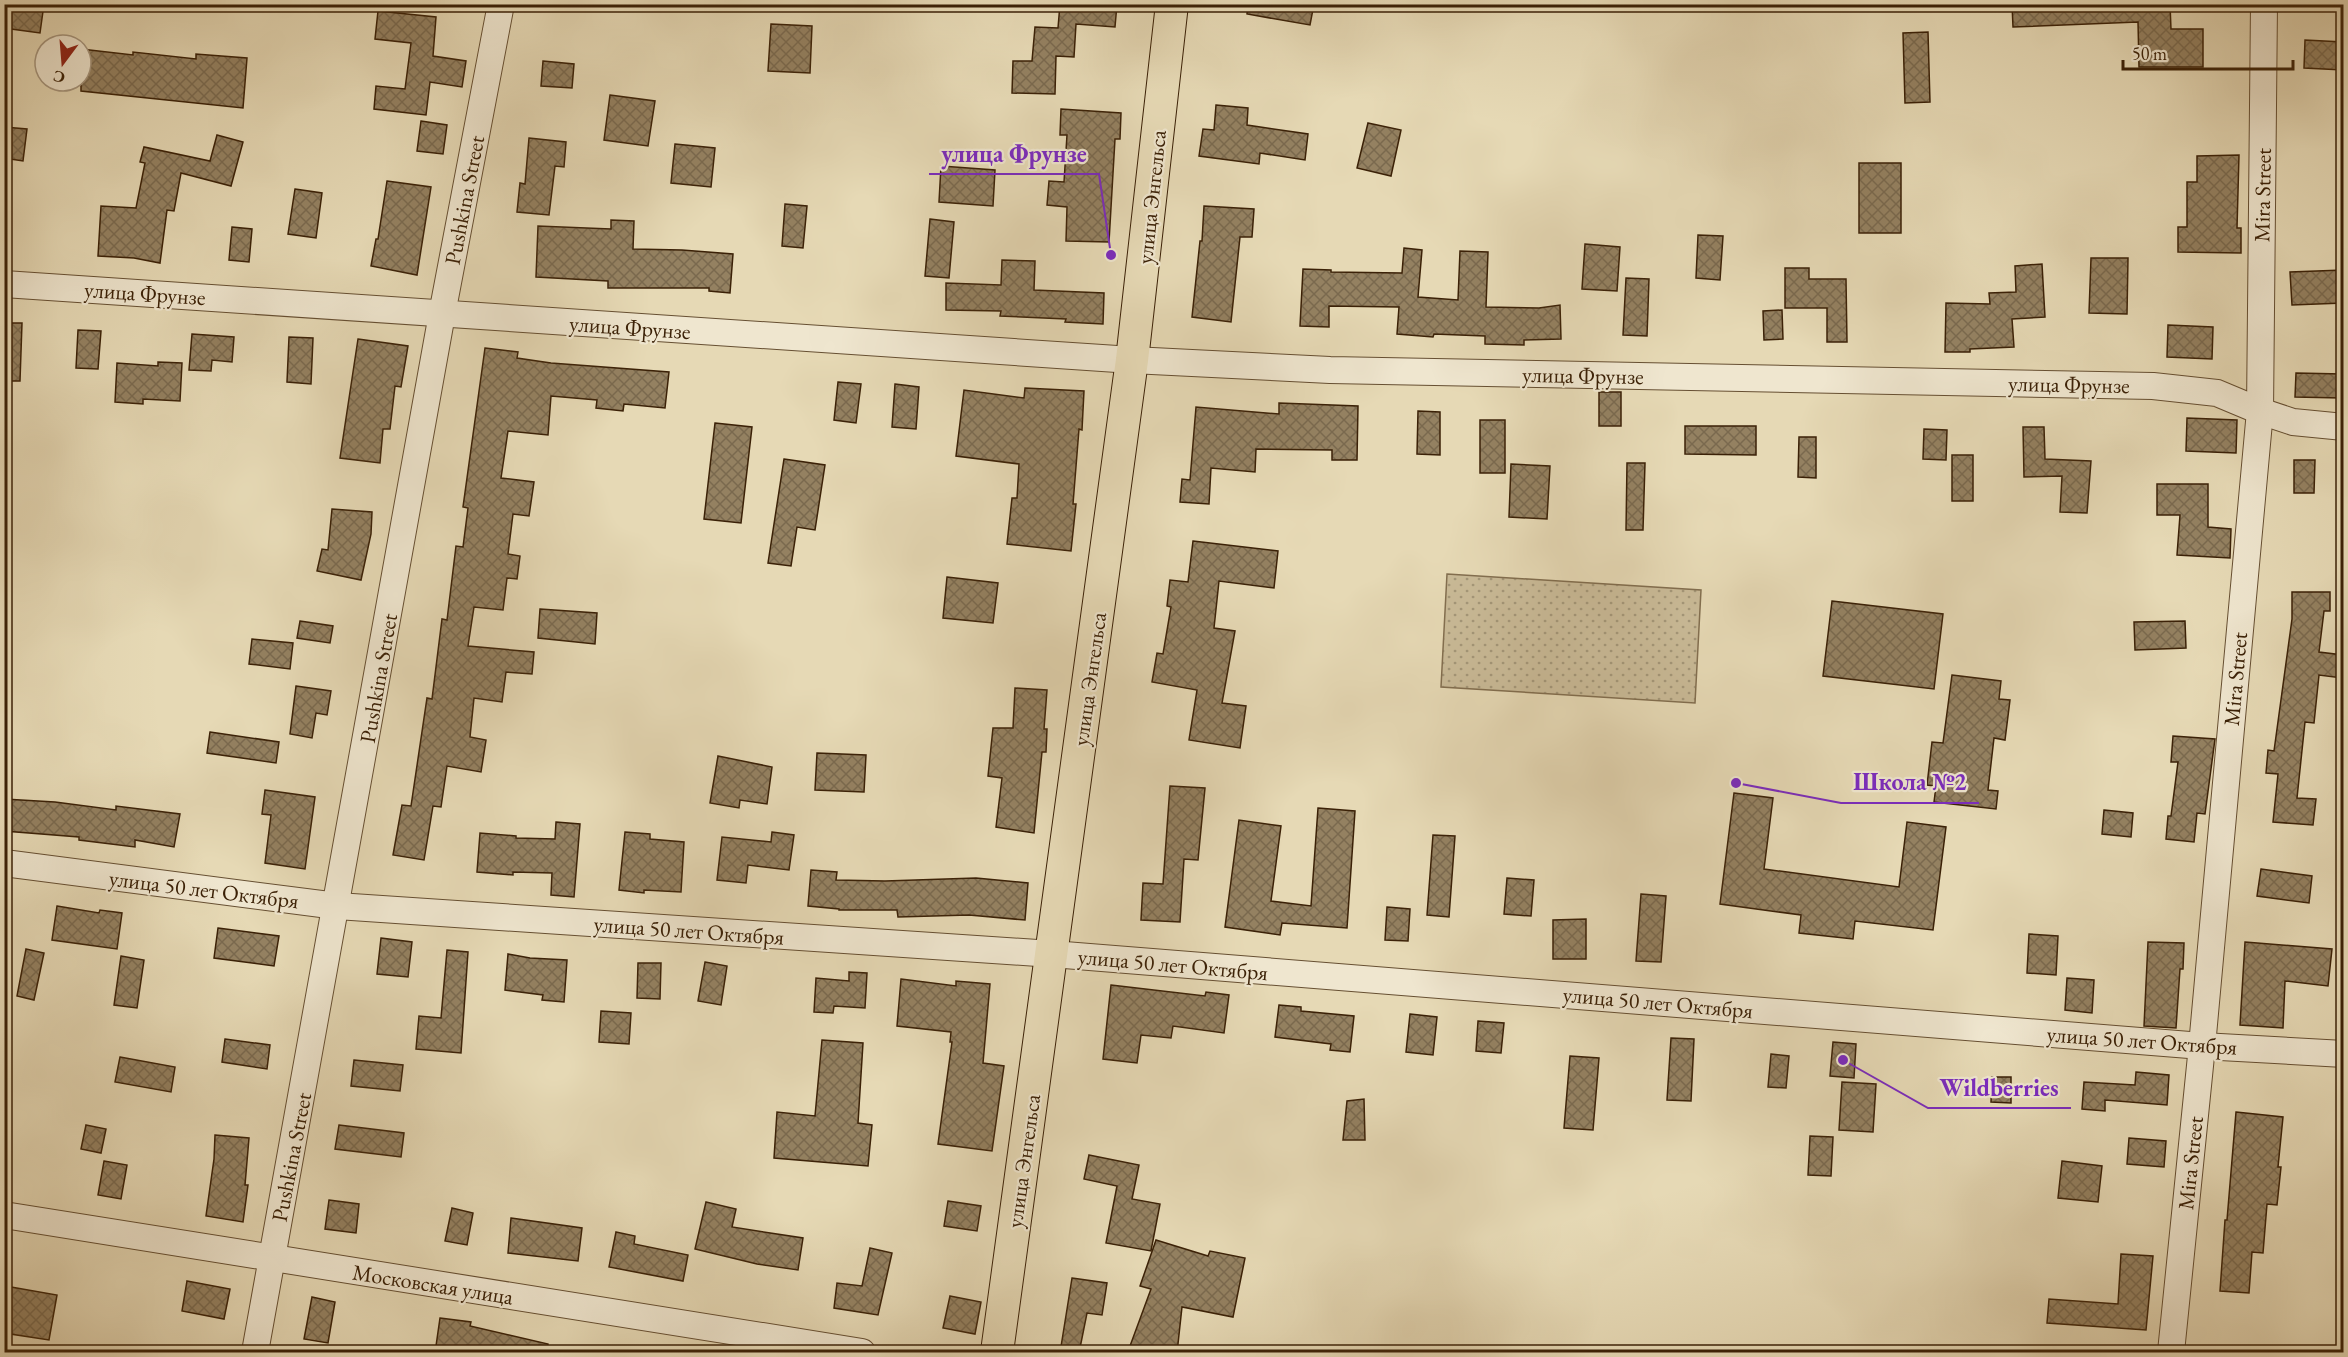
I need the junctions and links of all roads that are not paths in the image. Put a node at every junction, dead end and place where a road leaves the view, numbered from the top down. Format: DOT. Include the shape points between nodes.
graph roads {
  1 [pos="501,4"];
  2 [pos="1172,4"];
  3 [pos="2264,4"];
  4 [pos="4,284"];
  5 [pos="442,314"];
  6 [pos="1132,360"];
  7 [pos="2260,411"];
  8 [pos="2343,427"];
  9 [pos="4,863"];
  10 [pos="337,906"];
  11 [pos="1052,954"];
  12 [pos="2202,1046"];
  13 [pos="2343,1054"];
  14 [pos="4,1215"];
  15 [pos="272,1259"];
  16 [pos="255,1353"];
  17 [pos="862,1353"];
  18 [pos="997,1353"];
  19 [pos="2171,1353"];
  1 -- 5 [label="street, Pushkina Street"];
  2 -- 6 [label="main road, улица Энгельса"];
  3 -- 7 [label="street, Mira Street"];
  4 -- 5 [label="street, улица Фрунзе"];
  5 -- 6 [label="street, улица Фрунзе"];
  5 -- 10 [label="street, Pushkina Street"];
  6 -- 7 [label="street, улица Фрунзе" via="1342,371 2153,386 2217,393"];
  6 -- 11 [label="main road, улица Энгельса"];
  7 -- 8 [label="street, улица Фрунзе" via="2293,422"];
  7 -- 12 [label="street, Mira Street"];
  9 -- 10 [label="street, улица 50 лет Октября"];
  10 -- 11 [label="street, улица 50 лет Октября"];
  10 -- 15 [label="street, Pushkina Street"];
  11 -- 12 [label="street, улица 50 лет Октября"];
  11 -- 18 [label="main road, улица Энгельса"];
  12 -- 13 [label="street, улица 50 лет Октября"];
  12 -- 19 [label="street, Mira Street"];
  14 -- 15 [label="street, Московская улица"];
  15 -- 16 [label="street, Pushkina Street"];
  15 -- 17 [label="street, Московская улица"];
}
